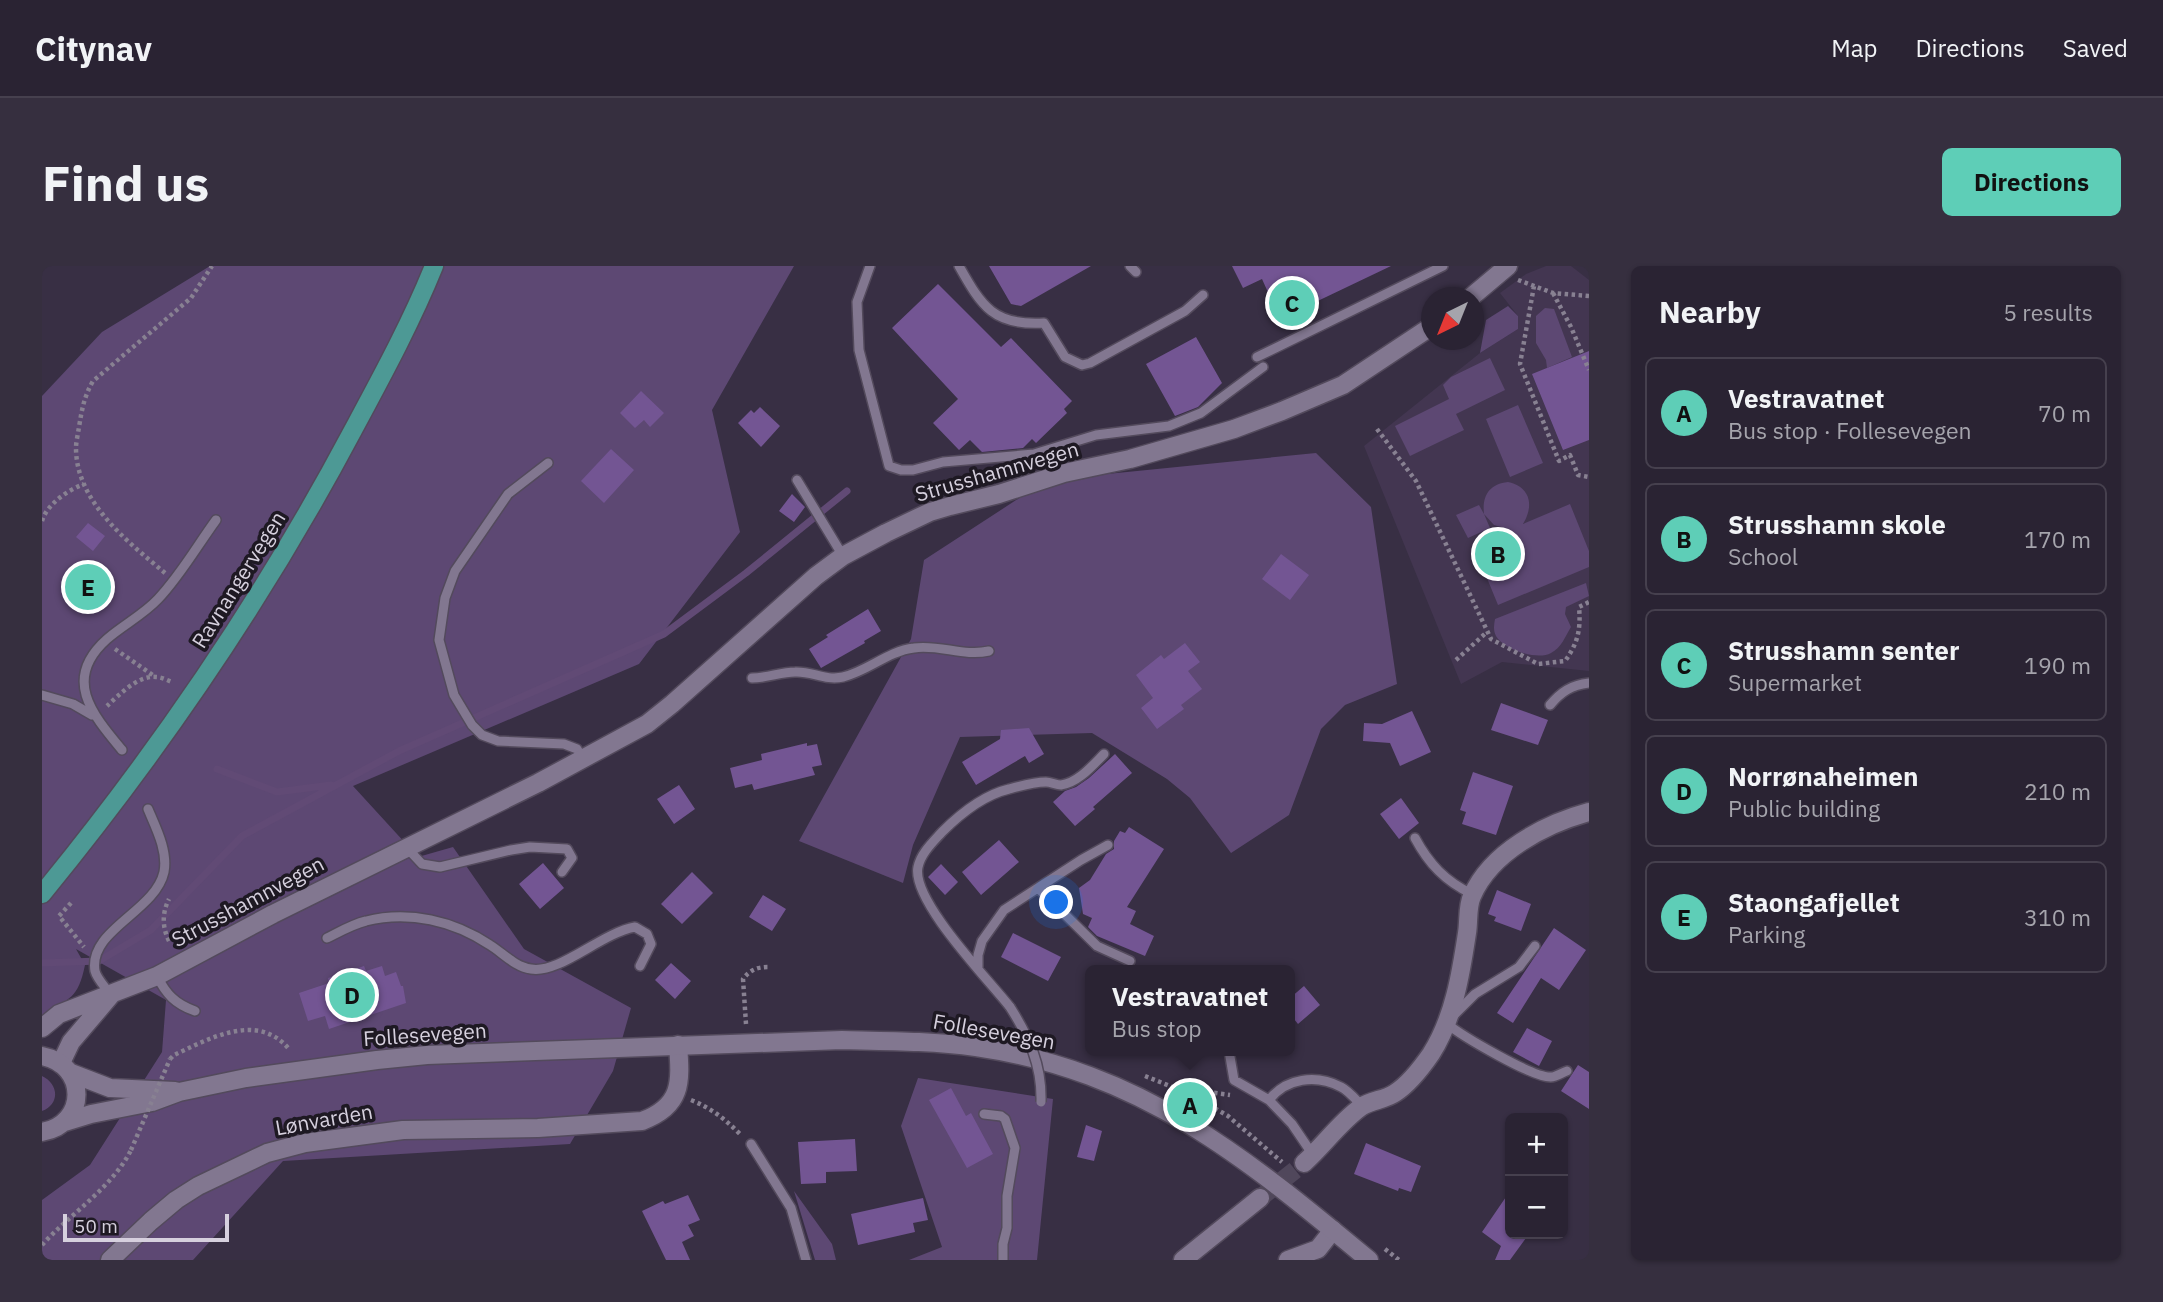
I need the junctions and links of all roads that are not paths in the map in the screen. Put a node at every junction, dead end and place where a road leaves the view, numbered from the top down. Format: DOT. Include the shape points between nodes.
graph roads {
  1 [pos="435,266"];
  2 [pos="870,266"];
  3 [pos="959,266"];
  4 [pos="1443,266"];
  5 [pos="1511,270"];
  6 [pos="1484,288"];
  7 [pos="1203,295"];
  8 [pos="1421,333"];
  9 [pos="1258,357"];
  10 [pos="1263,367"];
  11 [pos="548,463"];
  12 [pos="797,480"];
  13 [pos="216,520"];
  14 [pos="840,551"];
  15 [pos="989,651"];
  16 [pos="752,678"];
  17 [pos="1589,684"];
  18 [pos="42,695"];
  19 [pos="1550,705"];
  20 [pos="95,717"];
  21 [pos="122,750"];
  22 [pos="1104,754"];
  23 [pos="583,759"];
  24 [pos="148,809"];
  25 [pos="1589,812"];
  26 [pos="1415,838"];
  27 [pos="1108,845"];
  28 [pos="405,847"];
  29 [pos="562,872"];
  30 [pos="1039,889"];
  31 [pos="42,894"];
  32 [pos="1472,894"];
  33 [pos="327,938"];
  34 [pos="1535,946"];
  35 [pos="1130,961"];
  36 [pos="640,966"];
  37 [pos="978,968"];
  38 [pos="157,975"];
  39 [pos="111,995"];
  40 [pos="195,1011"];
  41 [pos="1446,1023"];
  42 [pos="42,1028"];
  43 [pos="678,1045"];
  44 [pos="42,1056"];
  45 [pos="1230,1056"];
  46 [pos="66,1068"];
  47 [pos="1567,1071"];
  48 [pos="178,1092"];
  49 [pos="1269,1100"];
  50 [pos="1041,1102"];
  51 [pos="1362,1106"];
  52 [pos="984,1114"];
  53 [pos="65,1122"];
  54 [pos="42,1132"];
  55 [pos="751,1144"];
  56 [pos="1302,1162"];
  57 [pos="1260,1198"];
  58 [pos="1333,1230"];
  59 [pos="110,1260"];
  60 [pos="806,1260"];
  61 [pos="1003,1260"];
  62 [pos="1183,1260"];
  63 [pos="1289,1260"];
  64 [pos="1369,1260"];
  1 -- 31 [label="main road, Ravnangervegen" via="335,466 243,620 165,734"];
  2 -- 10 [label="lane, Strusshamnvegen" via="857,302 859,349 893,469 1034,454 1096,435 1169,426 1201,413"];
  3 -- 7 [label="lane" via="975,295 991,311 1009,322 1044,323 1065,357 1082,365 1185,311"];
  4 -- 9 [label="lane"];
  5 -- 6 [label="street"];
  8 -- 14 [label="street, Strusshamnvegen" via="1343,385 1234,429 930,512"];
  11 -- 23 [label="lane" via="508,494 455,571 445,598 439,640 454,695 482,734 498,741 564,744"];
  12 -- 14 [label="lane"];
  13 -- 20 [label="lane" via="159,599 104,642 90,660 84,673 85,696"];
  14 -- 23 [label="street, Strusshamnvegen" via="673,704 647,724"];
  15 -- 16 [label="lane" via="913,648 830,679 794,671"];
  17 -- 19 [label="lane" via="1561,692"];
  18 -- 20 [label="lane" via="73,704"];
  20 -- 21 [label="lane"];
  22 -- 37 [label="lane" via="1068,783 1006,789 973,806 948,826 921,858 920,888 928,904"];
  23 -- 28 [label="street, Strusshamnvegen"];
  24 -- 39 [label="lane" via="160,836 164,871 150,898 113,930 97,954 95,973"];
  25 -- 32 [label="street" via="1553,823 1521,843 1503,856"];
  26 -- 32 [label="lane" via="1438,872"];
  27 -- 30 [label="lane"];
  28 -- 29 [label="lane" via="422,864 440,867 530,848 567,849 572,858"];
  28 -- 38 [label="street, Strusshamnvegen"];
  30 -- 35 [label="lane" via="1097,946"];
  30 -- 37 [label="lane" via="1004,911 989,929 978,955"];
  32 -- 41 [label="street" via="1459,979"];
  33 -- 36 [label="lane" via="364,921 416,917 446,922 531,970 557,965 608,935 635,928 647,934 651,944"];
  34 -- 41 [label="lane" via="1519,967 1475,994"];
  37 -- 50 [label="lane, bridge" via="1010,1007 1035,1053 1041,1073"];
  38 -- 39 [label="street, Strusshamnvegen"];
  38 -- 40 [label="lane" via="171,998"];
  39 -- 42 [label="street, Strusshamnvegen" via="59,1014"];
  39 -- 46 [label="street, Strusshamnvegen" via="71,1042"];
  41 -- 47 [label="lane" via="1530,1071 1551,1077"];
  41 -- 51 [label="street" via="1431,1054 1412,1078 1395,1093"];
  43 -- 48 [label="street, Follesevegen" via="427,1055 278,1073"];
  43 -- 58 [label="street, Follesevegen" via="909,1041 975,1047 1040,1060 1134,1094 1176,1116 1262,1172"];
  43 -- 59 [label="street, Lønvarden" via="681,1077 677,1094 654,1117 538,1128 402,1130 305,1143 267,1153 176,1200"];
  44 -- 46 [label="street, Follesevegen"];
  45 -- 49 [label="lane" via="1234,1080"];
  46 -- 48 [label="street, Follesevegen" via="110,1088"];
  46 -- 53 [label="street" via="77,1093"];
  48 -- 53 [label="street, Follesevegen"];
  49 -- 51 [label="lane" via="1276,1091 1306,1078 1341,1087"];
  49 -- 56 [label="lane" via="1292,1124"];
  51 -- 56 [label="street"];
  52 -- 61 [label="lane" via="1005,1119 1015,1148"];
  53 -- 54 [label="street, Follesevegen"];
  55 -- 60 [label="lane" via="791,1208"];
  57 -- 62 [label="street"];
  58 -- 63 [label="street" via="1318,1249"];
  58 -- 64 [label="street, Follesevegen"];
}
